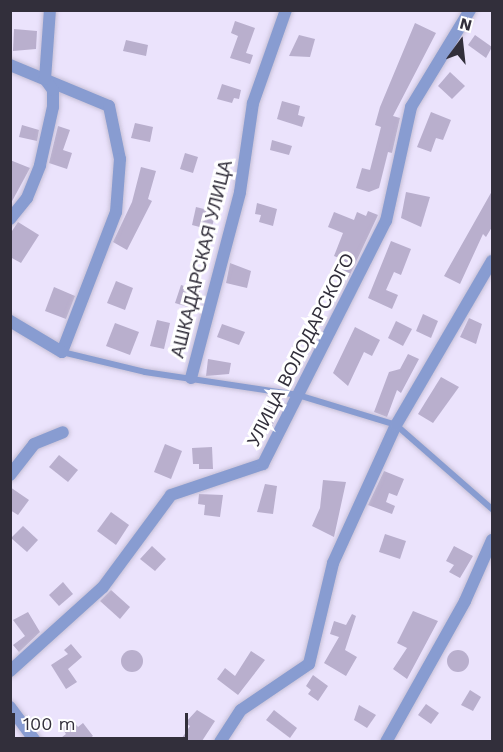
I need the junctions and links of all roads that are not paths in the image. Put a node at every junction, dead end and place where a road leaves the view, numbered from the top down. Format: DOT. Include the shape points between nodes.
graph roads {
  1 [pos="50,10"];
  2 [pos="285,10"];
  3 [pos="470,10"];
  4 [pos="10,65"];
  5 [pos="45,79"];
  6 [pos="10,219"];
  7 [pos="492,261"];
  8 [pos="10,321"];
  9 [pos="62,352"];
  10 [pos="191,378"];
  11 [pos="298,395"];
  12 [pos="396,425"];
  13 [pos="63,432"];
  14 [pos="10,475"];
  15 [pos="492,509"];
  16 [pos="492,540"];
  17 [pos="10,671"];
  18 [pos="10,706"];
  19 [pos="36,741"];
  20 [pos="220,741"];
  21 [pos="386,741"];
  1 -- 5 [label="street"];
  2 -- 10 [label="street, АШКАДАРСКАЯ УЛИЦА" via="253,103 240,192"];
  3 -- 11 [label="street, УЛИЦА ВОЛОДАРСКОГО" via="411,107 386,221"];
  4 -- 5 [label="street"];
  5 -- 6 [label="street" via="53,90 53,107 40,165 27,198"];
  5 -- 9 [label="street" via="109,106 120,159 116,212"];
  7 -- 12 [label="street"];
  8 -- 9 [label="street"];
  9 -- 10 [label="lane"];
  10 -- 11 [label="lane"];
  11 -- 12 [label="lane"];
  11 -- 17 [label="street, УЛИЦА ВОЛОДАРСКОГО" via="263,464 171,495 103,587"];
  12 -- 15 [label="lane"];
  12 -- 20 [label="street" via="333,563 309,664 241,710"];
  13 -- 14 [label="street" via="34,444"];
  16 -- 21 [label="street" via="465,601"];
  18 -- 19 [label="street"];
}
